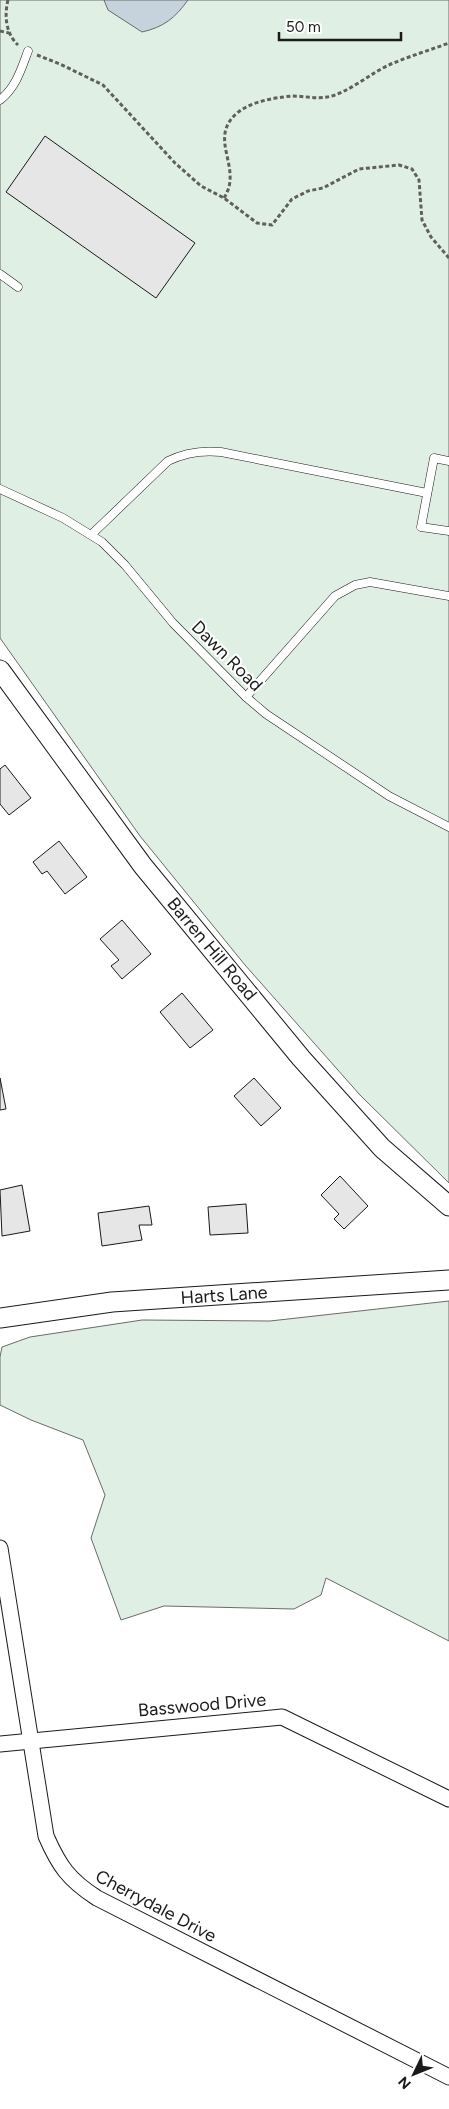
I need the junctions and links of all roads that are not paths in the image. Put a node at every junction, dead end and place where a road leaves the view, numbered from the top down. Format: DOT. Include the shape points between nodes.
graph roads {
  1 [pos="28,50"];
  2 [pos="0,100"];
  3 [pos="0,274"];
  4 [pos="18,287"];
  5 [pos="449,461"];
  6 [pos="0,489"];
  7 [pos="427,493"];
  8 [pos="449,531"];
  9 [pos="92,535"];
  10 [pos="449,596"];
  11 [pos="0,670"];
  12 [pos="246,697"];
  13 [pos="449,827"];
  14 [pos="449,1206"];
  15 [pos="449,1280"];
  16 [pos="0,1318"];
  17 [pos="0,1548"];
  18 [pos="30,1740"];
  19 [pos="0,1744"];
  20 [pos="449,1799"];
  21 [pos="449,2077"];
  1 -- 2 [label="lane" via="18,78 10,92"];
  3 -- 4 [label="lane"];
  5 -- 7 [label="lane" via="434,458"];
  6 -- 9 [label="lane, Dawn Road"];
  7 -- 8 [label="lane" via="421,527"];
  7 -- 9 [label="lane" via="205,450 182,454 168,461"];
  9 -- 12 [label="lane, Dawn Road" via="113,552 173,623"];
  10 -- 12 [label="lane" via="370,582 355,586 335,596"];
  11 -- 14 [label="street, Barren Hill Road" via="143,866 301,1058 382,1148"];
  12 -- 13 [label="lane, Dawn Road" via="266,714 389,796"];
  15 -- 16 [label="street, Harts Lane" via="112,1302"];
  17 -- 18 [label="street, Cherrydale Drive"];
  18 -- 19 [label="street, Basswood Drive"];
  18 -- 20 [label="street, Basswood Drive" via="282,1717"];
  18 -- 21 [label="street, Cherrydale Drive" via="46,1836 57,1861 80,1887"];
}
